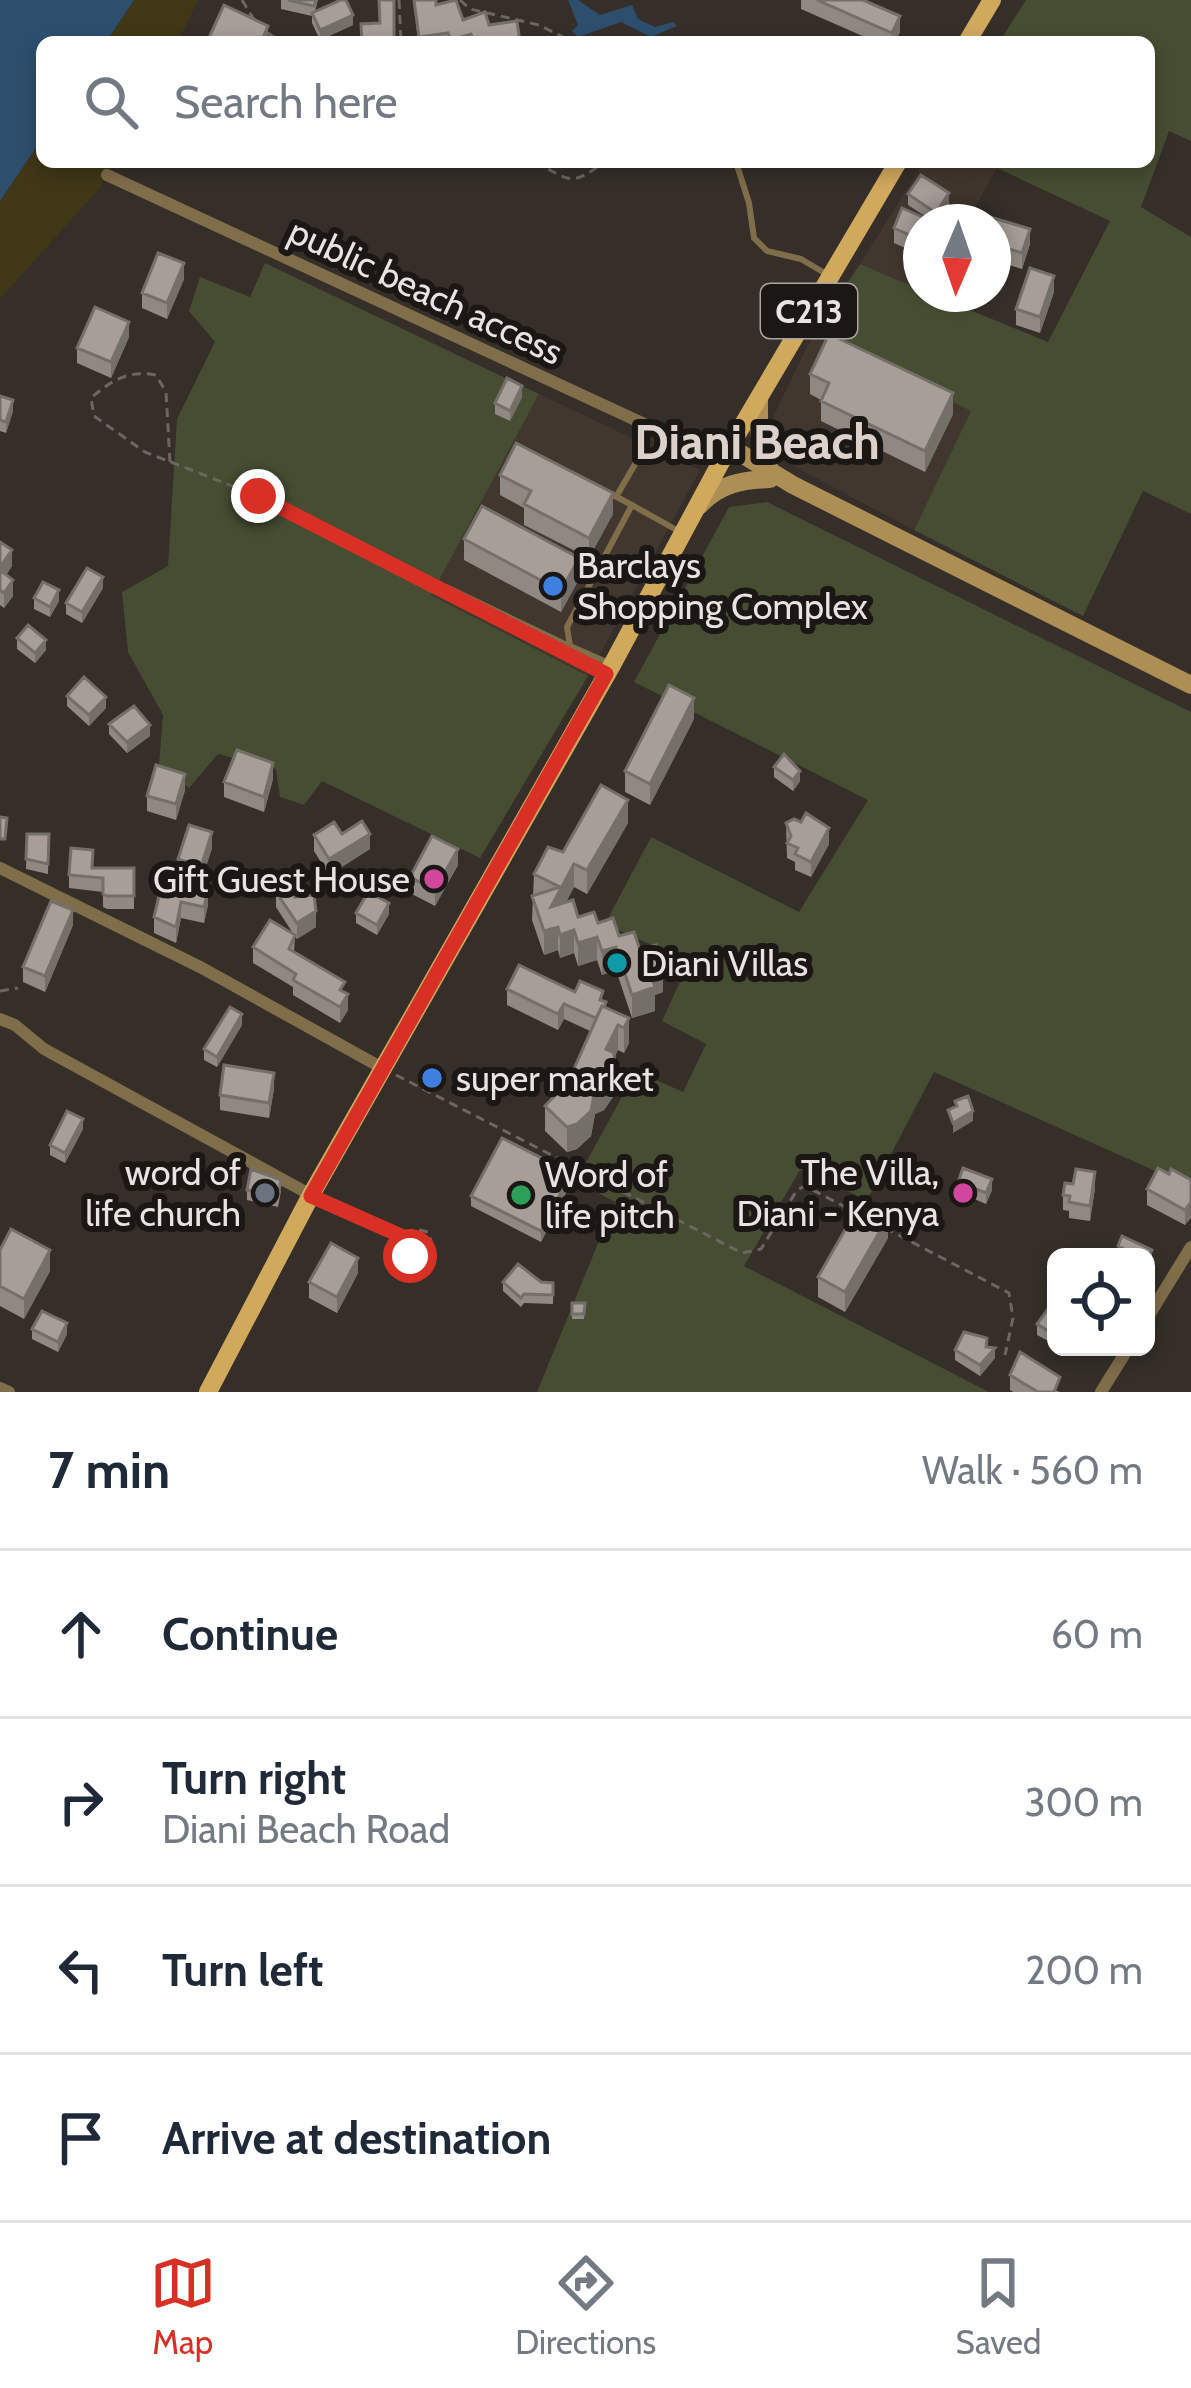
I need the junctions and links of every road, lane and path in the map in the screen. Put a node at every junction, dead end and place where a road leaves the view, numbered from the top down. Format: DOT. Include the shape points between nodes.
graph roads {
  1 [pos="242,0"];
  2 [pos="399,0"];
  3 [pos="460,0"];
  4 [pos="992,0"];
  5 [pos="273,36"];
  6 [pos="401,36"];
  7 [pos="561,36"];
  8 [pos="971,36"];
  9 [pos="545,168"];
  10 [pos="596,168"];
  11 [pos="737,168"];
  12 [pos="895,168"];
  13 [pos="107,175"];
  14 [pos="831,277"];
  15 [pos="759,399"];
  16 [pos="726,453"];
  17 [pos="638,459"];
  18 [pos="170,462"];
  19 [pos="770,475"];
  20 [pos="596,488"];
  21 [pos="616,497"];
  22 [pos="632,505"];
  23 [pos="698,507"];
  24 [pos="683,533"];
  25 [pos="444,589"];
  26 [pos="570,646"];
  27 [pos="612,665"];
  28 [pos="1191,686"];
  29 [pos="0,868"];
  30 [pos="18,988"];
  31 [pos="0,991"];
  32 [pos="0,1018"];
  33 [pos="384,1069"];
  34 [pos="311,1196"];
  35 [pos="866,1218"];
  36 [pos="887,1229"];
  37 [pos="399,1235"];
  38 [pos="1191,1247"];
  39 [pos="1155,1305"];
  40 [pos="1005,1355"];
  41 [pos="1123,1356"];
  42 [pos="0,1388"];
  43 [pos="9,1392"];
  44 [pos="208,1392"];
  45 [pos="1101,1392"];
  1 -- 5 [label="path"];
  2 -- 6 [label="path"];
  3 -- 7 [label="path"];
  4 -- 8 [label="main road"];
  9 -- 10 [label="path" via="580,180"];
  11 -- 14 [label="lane" via="754,238"];
  12 -- 14 [label="main road, C213"];
  13 -- 16 [label="street, public beach access" via="407,317"];
  14 -- 15 [label="main road, C213"];
  15 -- 16 [label="main road, C213"];
  15 -- 19 [label="main road"];
  16 -- 19 [label="main road"];
  16 -- 23 [label="main road, C213"];
  17 -- 21 [label="lane"];
  18 -- 18 [label="path" via="94,416 91,398 134,371 156,375 166,392"];
  18 -- 25 [label="path" via="258,496"];
  19 -- 23 [label="main road" via="732,482"];
  19 -- 28 [label="main road"];
  20 -- 21 [label="lane"];
  21 -- 22 [label="lane"];
  22 -- 24 [label="lane"];
  22 -- 26 [label="lane" via="567,627"];
  23 -- 24 [label="main road, C213"];
  24 -- 27 [label="main road, C213"];
  25 -- 26 [label="lane"];
  26 -- 27 [label="lane"];
  27 -- 33 [label="main road, C213"];
  29 -- 33 [label="street"];
  30 -- 31 [label="path"];
  32 -- 34 [label="street"];
  33 -- 34 [label="main road, C213"];
  33 -- 35 [label="path" via="742,1252 761,1249 806,1186"];
  34 -- 37 [label="path"];
  34 -- 44 [label="main road, C213"];
  36 -- 40 [label="path" via="1009,1293"];
  37 -- 37 [label="path" via="410,1256 427,1257 433,1247 428,1232"];
  38 -- 39 [label="street"];
  41 -- 45 [label="street"];
  42 -- 43 [label="street"];
}
